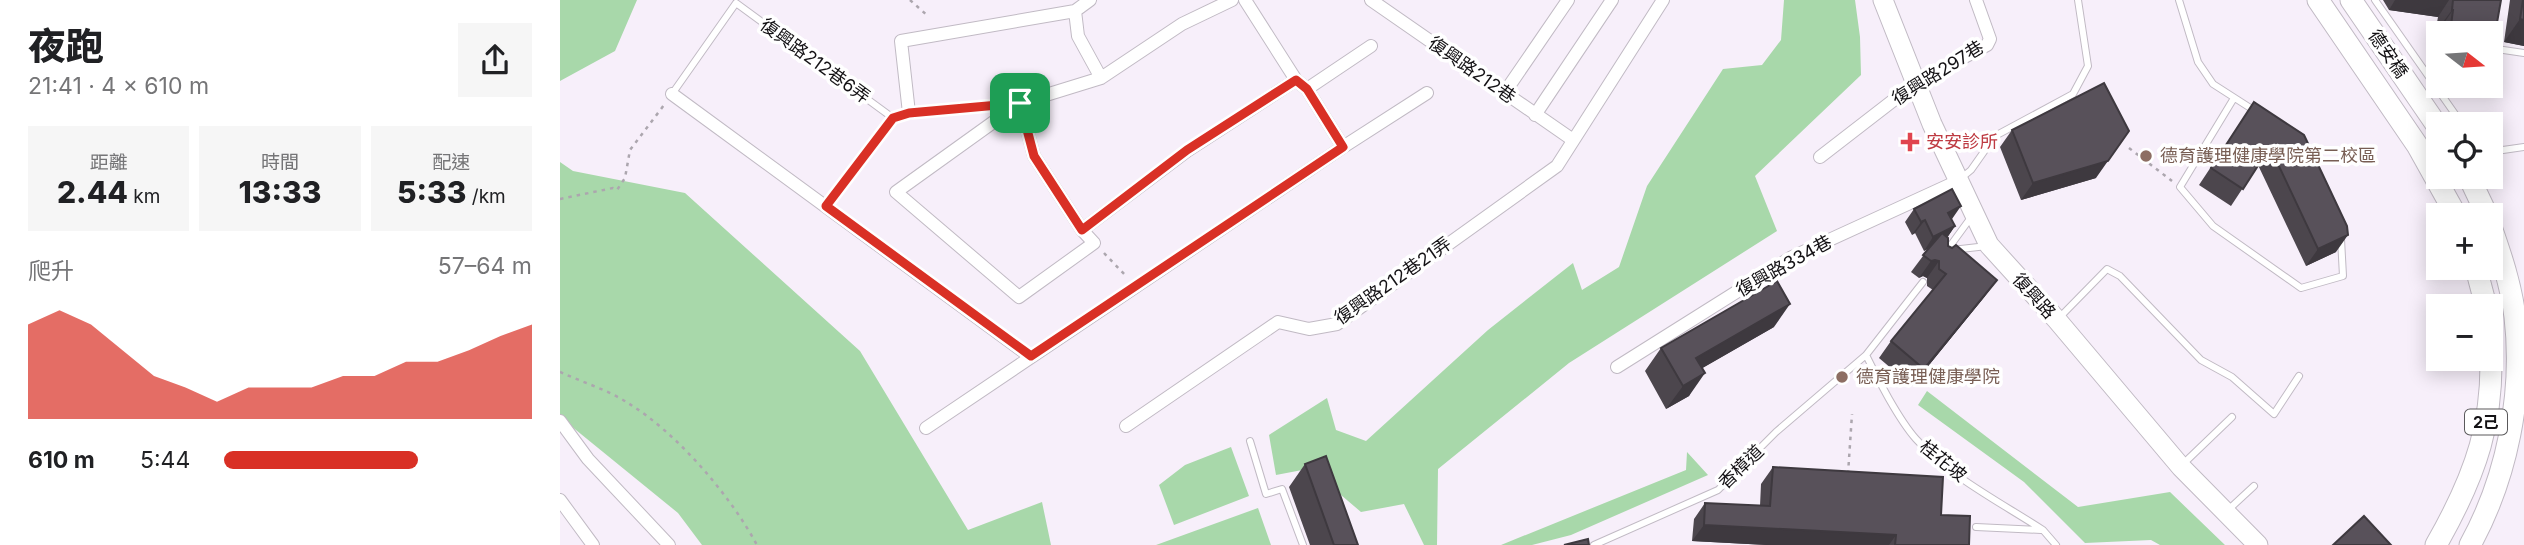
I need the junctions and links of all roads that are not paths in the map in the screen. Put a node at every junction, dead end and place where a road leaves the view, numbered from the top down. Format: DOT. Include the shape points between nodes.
graph roads {
  1 [pos="743,0"];
  2 [pos="1090,0"];
  3 [pos="1232,0"];
  4 [pos="1245,0"];
  5 [pos="1371,0"];
  6 [pos="1568,0"];
  7 [pos="1612,0"];
  8 [pos="1663,0"];
  9 [pos="1883,0"];
  10 [pos="1976,0"];
  11 [pos="2078,0"];
  12 [pos="2179,0"];
  13 [pos="2318,0"];
  14 [pos="2351,0"];
  15 [pos="2375,0"];
  16 [pos="736,4"];
  17 [pos="1075,11"];
  18 [pos="1371,46"];
  19 [pos="2503,50"];
  20 [pos="2524,53"];
  21 [pos="1101,78"];
  22 [pos="1296,80"];
  23 [pos="1917,82"];
  24 [pos="1307,89"];
  25 [pos="1505,92"];
  26 [pos="1427,93"];
  27 [pos="672,94"];
  28 [pos="2234,97"];
  29 [pos="1020,103"];
  30 [pos="2429,112"];
  31 [pos="2454,112"];
  32 [pos="909,113"];
  33 [pos="1535,115"];
  34 [pos="893,118"];
  35 [pos="2265,118"];
  36 [pos="1573,140"];
  37 [pos="1343,147"];
  38 [pos="2524,147"];
  39 [pos="2503,150"];
  40 [pos="1820,157"];
  41 [pos="1958,181"];
  42 [pos="2449,203"];
  43 [pos="826,206"];
  44 [pos="1973,215"];
  45 [pos="2341,229"];
  46 [pos="1082,230"];
  47 [pos="1989,245"];
  48 [pos="1947,251"];
  49 [pos="1940,259"];
  50 [pos="2503,260"];
  51 [pos="1923,282"];
  52 [pos="2056,320"];
  53 [pos="1866,355"];
  54 [pos="1031,356"];
  55 [pos="1617,367"];
  56 [pos="2492,371"];
  57 [pos="2299,376"];
  58 [pos="2232,417"];
  59 [pos="560,421"];
  60 [pos="1126,425"];
  61 [pos="926,428"];
  62 [pos="1250,441"];
  63 [pos="2181,467"];
  64 [pos="2254,486"];
  65 [pos="560,500"];
  66 [pos="2225,513"];
  67 [pos="1976,527"];
  68 [pos="2043,530"];
  69 [pos="593,545"];
  70 [pos="669,545"];
  71 [pos="1303,545"];
  72 [pos="1594,545"];
  73 [pos="2056,545"];
  74 [pos="2258,545"];
  75 [pos="2436,545"];
  76 [pos="2470,545"];
  1 -- 16 [label="lane"];
  2 -- 17 [label="street"];
  3 -- 21 [label="street" via="1182,24"];
  4 -- 22 [label="street"];
  5 -- 25 [label="street, 復興路212巷"];
  6 -- 25 [label="street"];
  7 -- 33 [label="street"];
  8 -- 36 [label="street, 復興路212巷21弄"];
  9 -- 23 [label="street, 復興路"];
  10 -- 23 [label="street, 復興路297巷" via="1990,39 1987,45"];
  11 -- 41 [label="lane" via="2088,66 2073,94 1995,136"];
  12 -- 28 [label="lane" via="2198,62 2213,84"];
  13 -- 42 [label="main road, 德安橋" via="2386,98"];
  14 -- 30 [label="main road, 德安橋"];
  15 -- 31 [label="lane"];
  16 -- 27 [label="lane"];
  16 -- 34 [label="lane, 復興路212巷6弄"];
  17 -- 21 [label="street" via="1078,36"];
  17 -- 32 [label="street" via="901,41"];
  18 -- 24 [label="street"];
  19 -- 20 [label="lane"];
  21 -- 29 [label="street"];
  22 -- 24 [label="street"];
  22 -- 46 [label="street" via="1187,150"];
  23 -- 40 [label="street, 復興路297巷"];
  23 -- 41 [label="street, 復興路"];
  24 -- 37 [label="street"];
  25 -- 33 [label="street, 復興路212巷"];
  26 -- 37 [label="street"];
  27 -- 43 [label="street"];
  28 -- 35 [label="lane"];
  28 -- 45 [label="lane" via="2180,187 2213,226 2301,288 2343,275"];
  29 -- 32 [label="lane"];
  29 -- 46 [label="street" via="1034,156"];
  29 -- 46 [label="street" via="897,192 1019,297 1094,243"];
  32 -- 34 [label="lane"];
  33 -- 36 [label="street, 復興路212巷"];
  34 -- 43 [label="lane"];
  36 -- 60 [label="street, 復興路212巷21弄" via="1557,166 1337,324 1309,330 1278,322"];
  37 -- 54 [label="street"];
  38 -- 39 [label="lane"];
  41 -- 44 [label="street, 復興路"];
  41 -- 55 [label="street, 復興路334巷" via="1792,257"];
  43 -- 54 [label="street"];
  44 -- 47 [label="street, 復興路"];
  44 -- 48 [label="lane"];
  47 -- 48 [label="lane"];
  47 -- 52 [label="street, 復興路"];
  48 -- 49 [label="lane"];
  50 -- 76 [label="main road, 2己" via="2516,318 2514,419 2502,472"];
  51 -- 53 [label="lane"];
  52 -- 57 [label="lane" via="2107,269 2120,276 2201,360 2232,377 2274,414"];
  52 -- 63 [label="street, 復興路"];
  53 -- 68 [label="lane, 桂花坡" via="1914,438 1942,465"];
  53 -- 72 [label="lane, 香樟道" via="1776,432 1718,490"];
  54 -- 61 [label="street"];
  56 -- 75 [label="main road, 2己" via="2479,454 2460,503"];
  58 -- 63 [label="lane"];
  59 -- 70 [label="street" via="588,459"];
  62 -- 71 [label="lane" via="1266,494 1282,489"];
  63 -- 66 [label="street, 復興路"];
  64 -- 66 [label="lane"];
  65 -- 69 [label="street"];
  66 -- 74 [label="street, 復興路"];
  67 -- 68 [label="lane"];
  68 -- 73 [label="lane, 桂花坡"];
}
